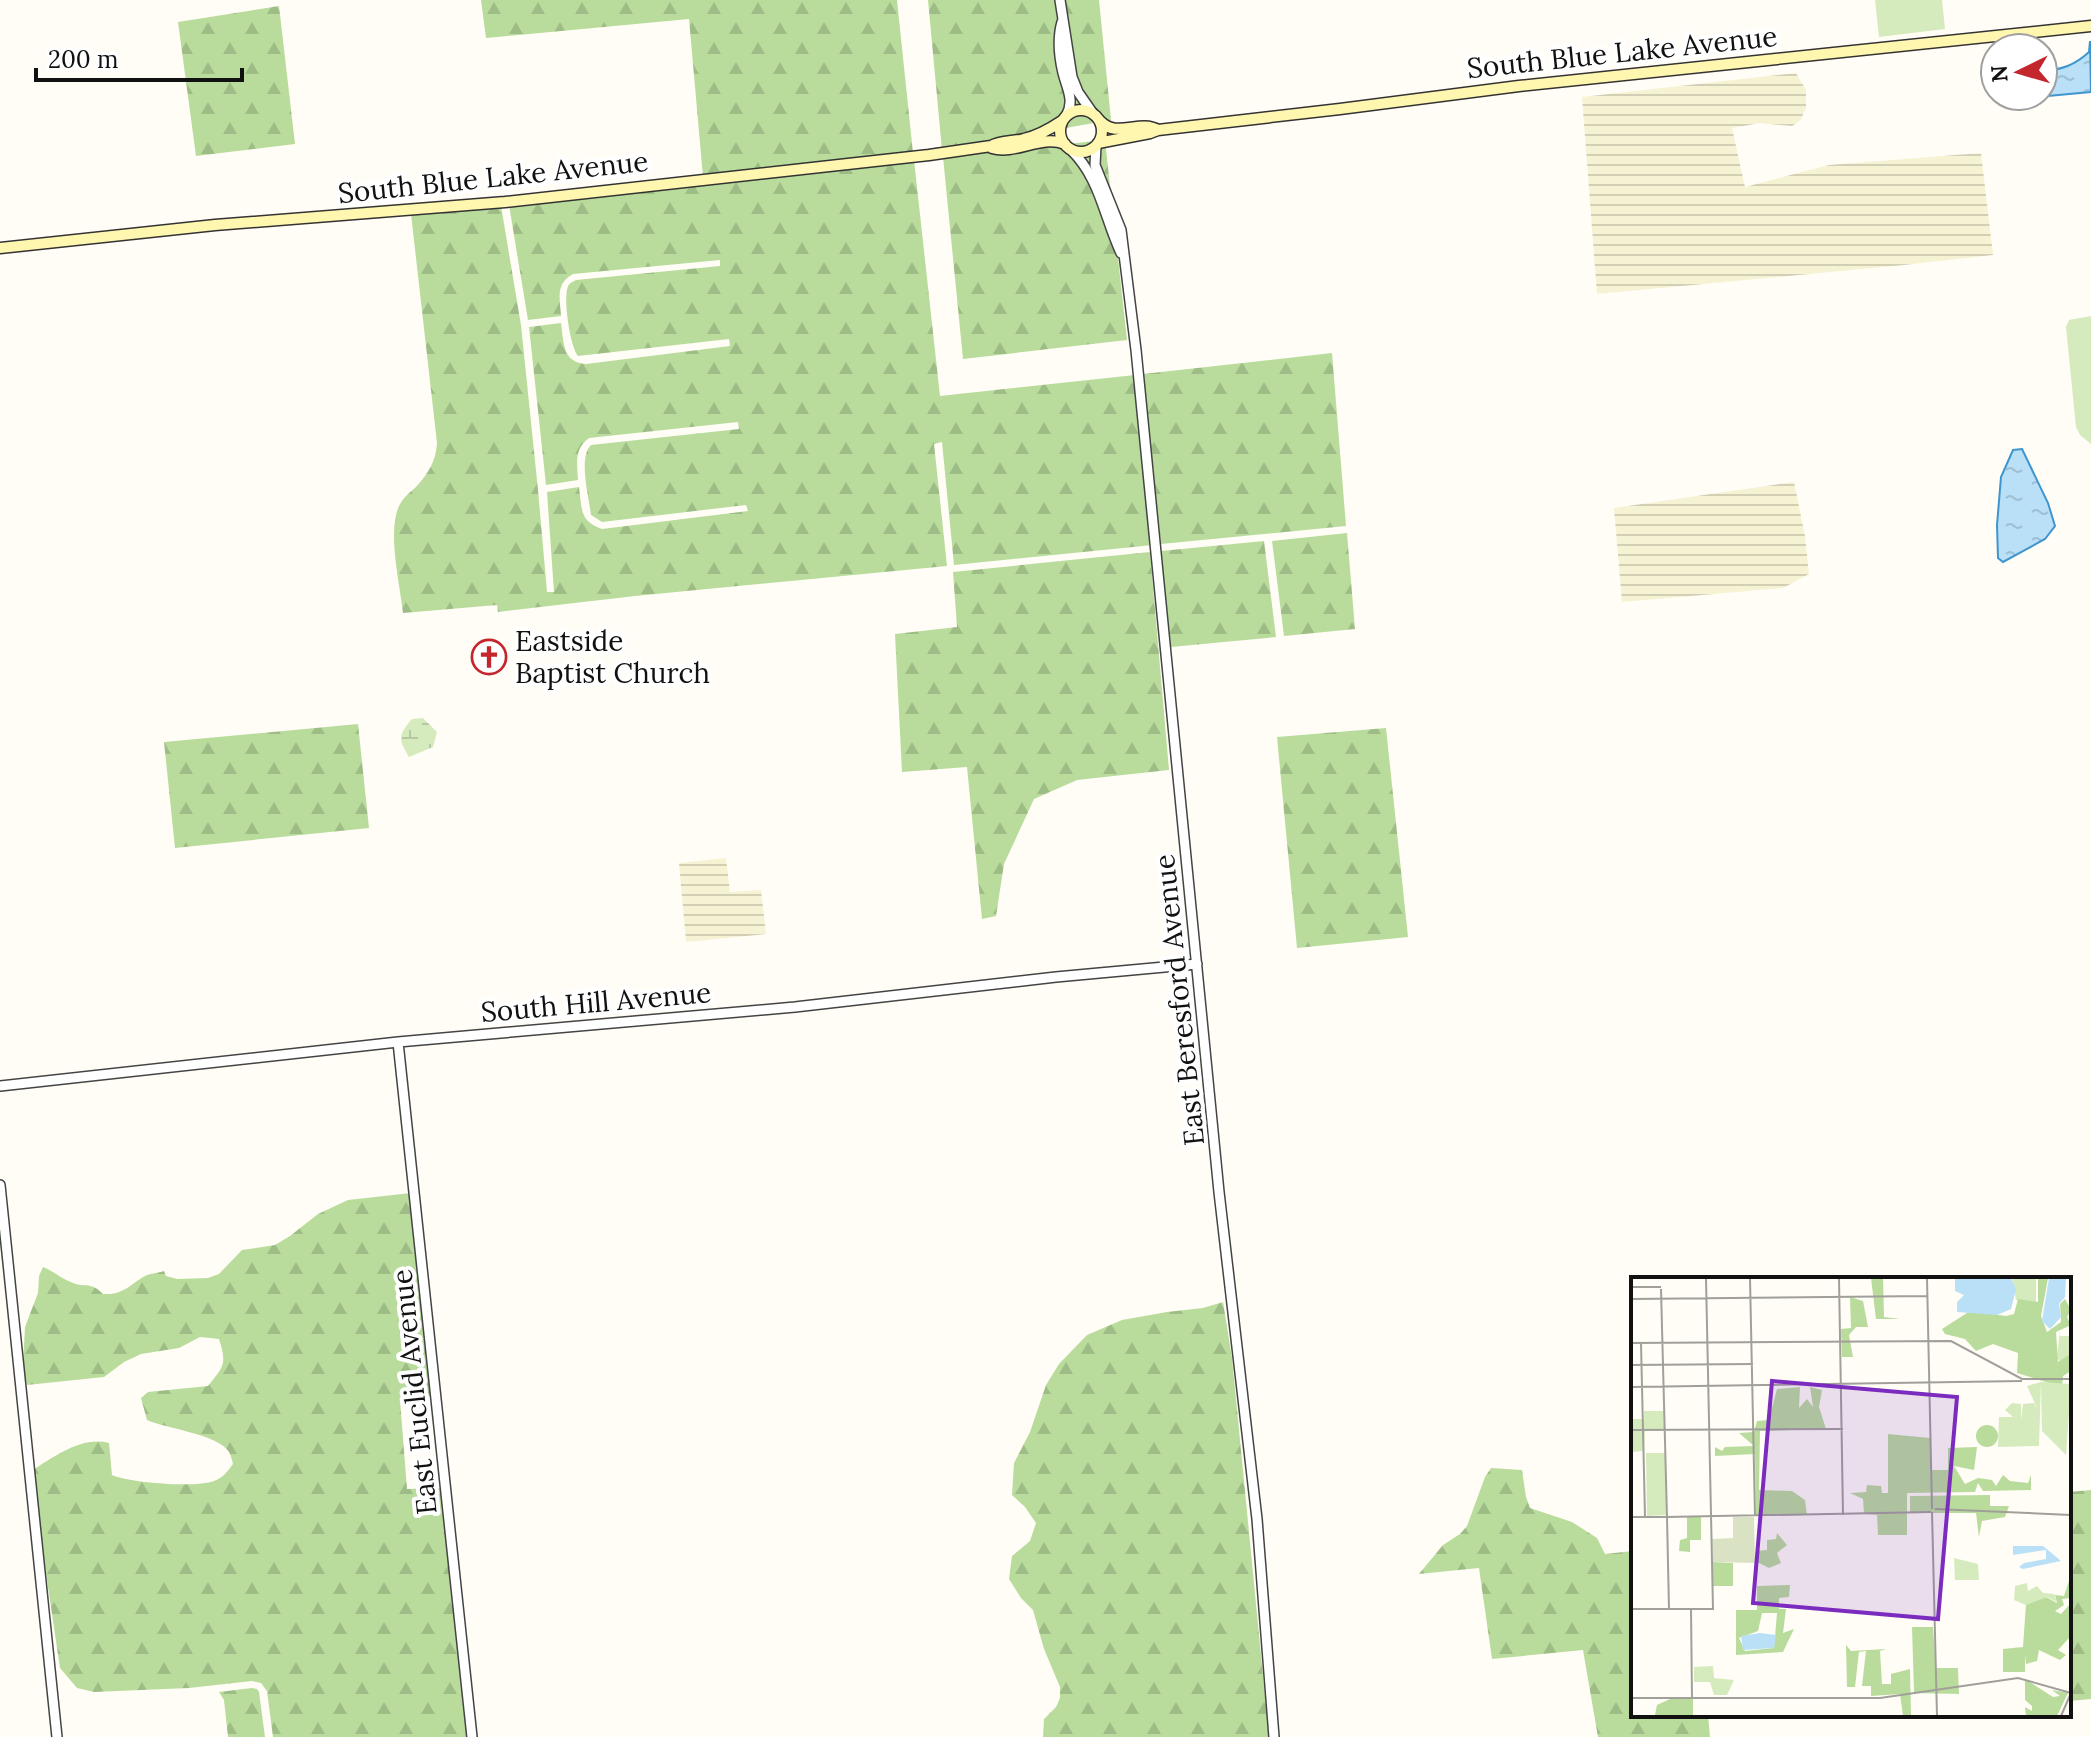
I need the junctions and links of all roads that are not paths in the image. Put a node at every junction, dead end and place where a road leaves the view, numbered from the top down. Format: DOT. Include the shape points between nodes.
graph roads {
  1 [pos="1060,0"];
  2 [pos="1062,22"];
  3 [pos="2091,26"];
  4 [pos="1096,117"];
  5 [pos="1064,119"];
  6 [pos="1158,130"];
  7 [pos="1097,144"];
  8 [pos="991,146"];
  9 [pos="1067,146"];
  10 [pos="0,248"];
  11 [pos="1124,259"];
  12 [pos="1197,964"];
  13 [pos="398,1042"];
  14 [pos="0,1086"];
  15 [pos="0,1185"];
  16 [pos="57,1737"];
  17 [pos="472,1737"];
  18 [pos="1274,1737"];
  1 -- 2 [label="street"];
  2 -- 4 [label="street" via="1072,77"];
  2 -- 5 [label="street" via="1061,60 1071,100"];
  3 -- 6 [label="main road, South Blue Lake Avenue"];
  4 -- 5 [label="main road" via="1083,110"];
  4 -- 6 [label="main road, South Blue Lake Avenue" via="1114,130"];
  4 -- 7 [label="main road" via="1102,131"];
  5 -- 8 [label="main road, South Blue Lake Avenue" via="1037,135"];
  5 -- 9 [label="main road" via="1060,133"];
  6 -- 7 [label="main road, South Blue Lake Avenue"];
  7 -- 9 [label="main road" via="1083,152"];
  7 -- 11 [label="street, East Beresford Avenue" via="1095,165 1121,230"];
  8 -- 9 [label="main road, South Blue Lake Avenue" via="1005,149 1048,140"];
  8 -- 10 [label="main road, South Blue Lake Avenue" via="505,202"];
  9 -- 11 [label="street, East Beresford Avenue" via="1096,185"];
  11 -- 12 [label="street, East Beresford Avenue"];
  12 -- 13 [label="street, South Hill Avenue"];
  12 -- 18 [label="street, East Beresford Avenue" via="1257,1519"];
  13 -- 14 [label="street, South Hill Avenue"];
  13 -- 17 [label="street, East Euclid Avenue"];
  15 -- 16 [label="street"];
}
